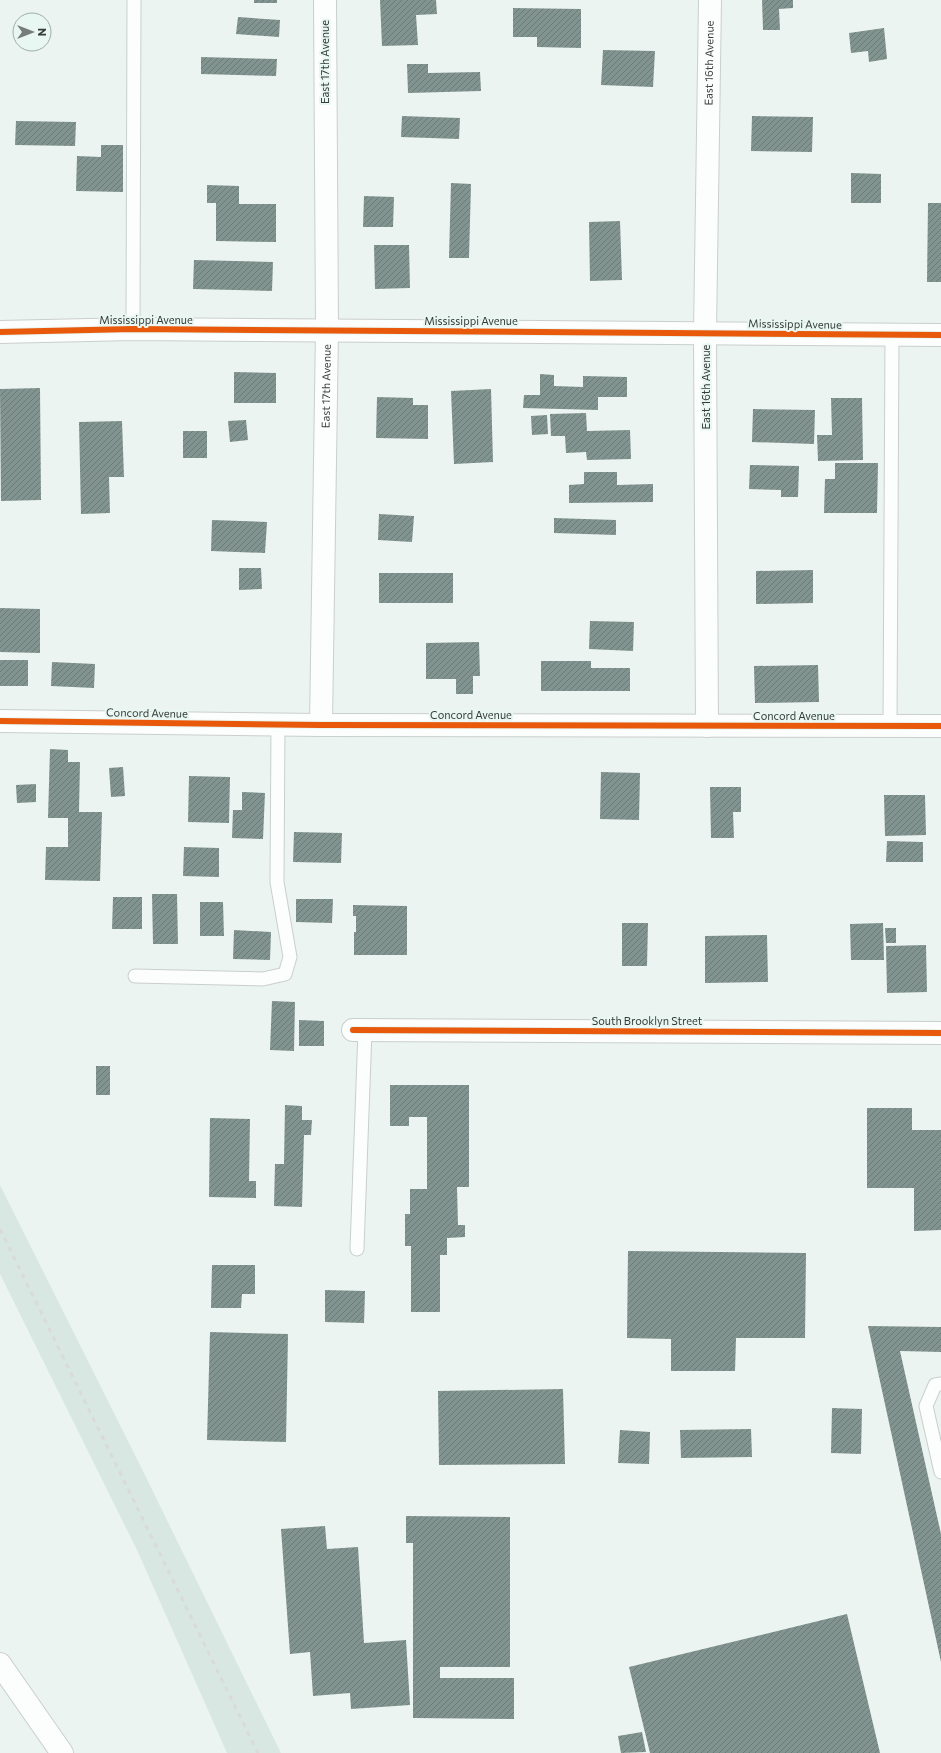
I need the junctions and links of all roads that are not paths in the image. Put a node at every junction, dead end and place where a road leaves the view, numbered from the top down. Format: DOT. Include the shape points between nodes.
graph roads {
  1 [pos="134,0"];
  2 [pos="324,0"];
  3 [pos="710,0"];
  4 [pos="133,329"];
  5 [pos="326,330"];
  6 [pos="0,332"];
  7 [pos="706,333"];
  8 [pos="892,335"];
  9 [pos="941,335"];
  10 [pos="0,721"];
  11 [pos="278,724"];
  12 [pos="321,725"];
  13 [pos="890,725"];
  14 [pos="707,726"];
  15 [pos="941,726"];
  16 [pos="135,976"];
  17 [pos="359,1030"];
  18 [pos="941,1034"];
  19 [pos="357,1249"];
  20 [pos="941,1384"];
  21 [pos="941,1472"];
  22 [pos="0,1664"];
  23 [pos="62,1753"];
  1 -- 4 [label="lane"];
  2 -- 5 [label="street, East 17th Avenue"];
  3 -- 7 [label="street, East 16th Avenue"];
  4 -- 5 [label="street, Mississippi Avenue"];
  4 -- 6 [label="street, Mississippi Avenue"];
  5 -- 7 [label="street, Mississippi Avenue"];
  5 -- 12 [label="street, East 17th Avenue"];
  7 -- 8 [label="street, Mississippi Avenue"];
  7 -- 14 [label="street, East 16th Avenue"];
  8 -- 9 [label="street, Mississippi Avenue"];
  8 -- 13 [label="lane"];
  10 -- 11 [label="street, Concord Avenue"];
  11 -- 12 [label="street, Concord Avenue"];
  11 -- 16 [label="lane" via="277,882 290,957 286,974 263,979"];
  12 -- 14 [label="street, Concord Avenue"];
  13 -- 14 [label="street, Concord Avenue"];
  13 -- 15 [label="street, Concord Avenue"];
  17 -- 18 [label="street, South Brooklyn Street"];
  17 -- 19 [label="lane"];
  20 -- 21 [label="lane" via="935,1385 926,1406"];
  22 -- 23 [label="street"];
}
